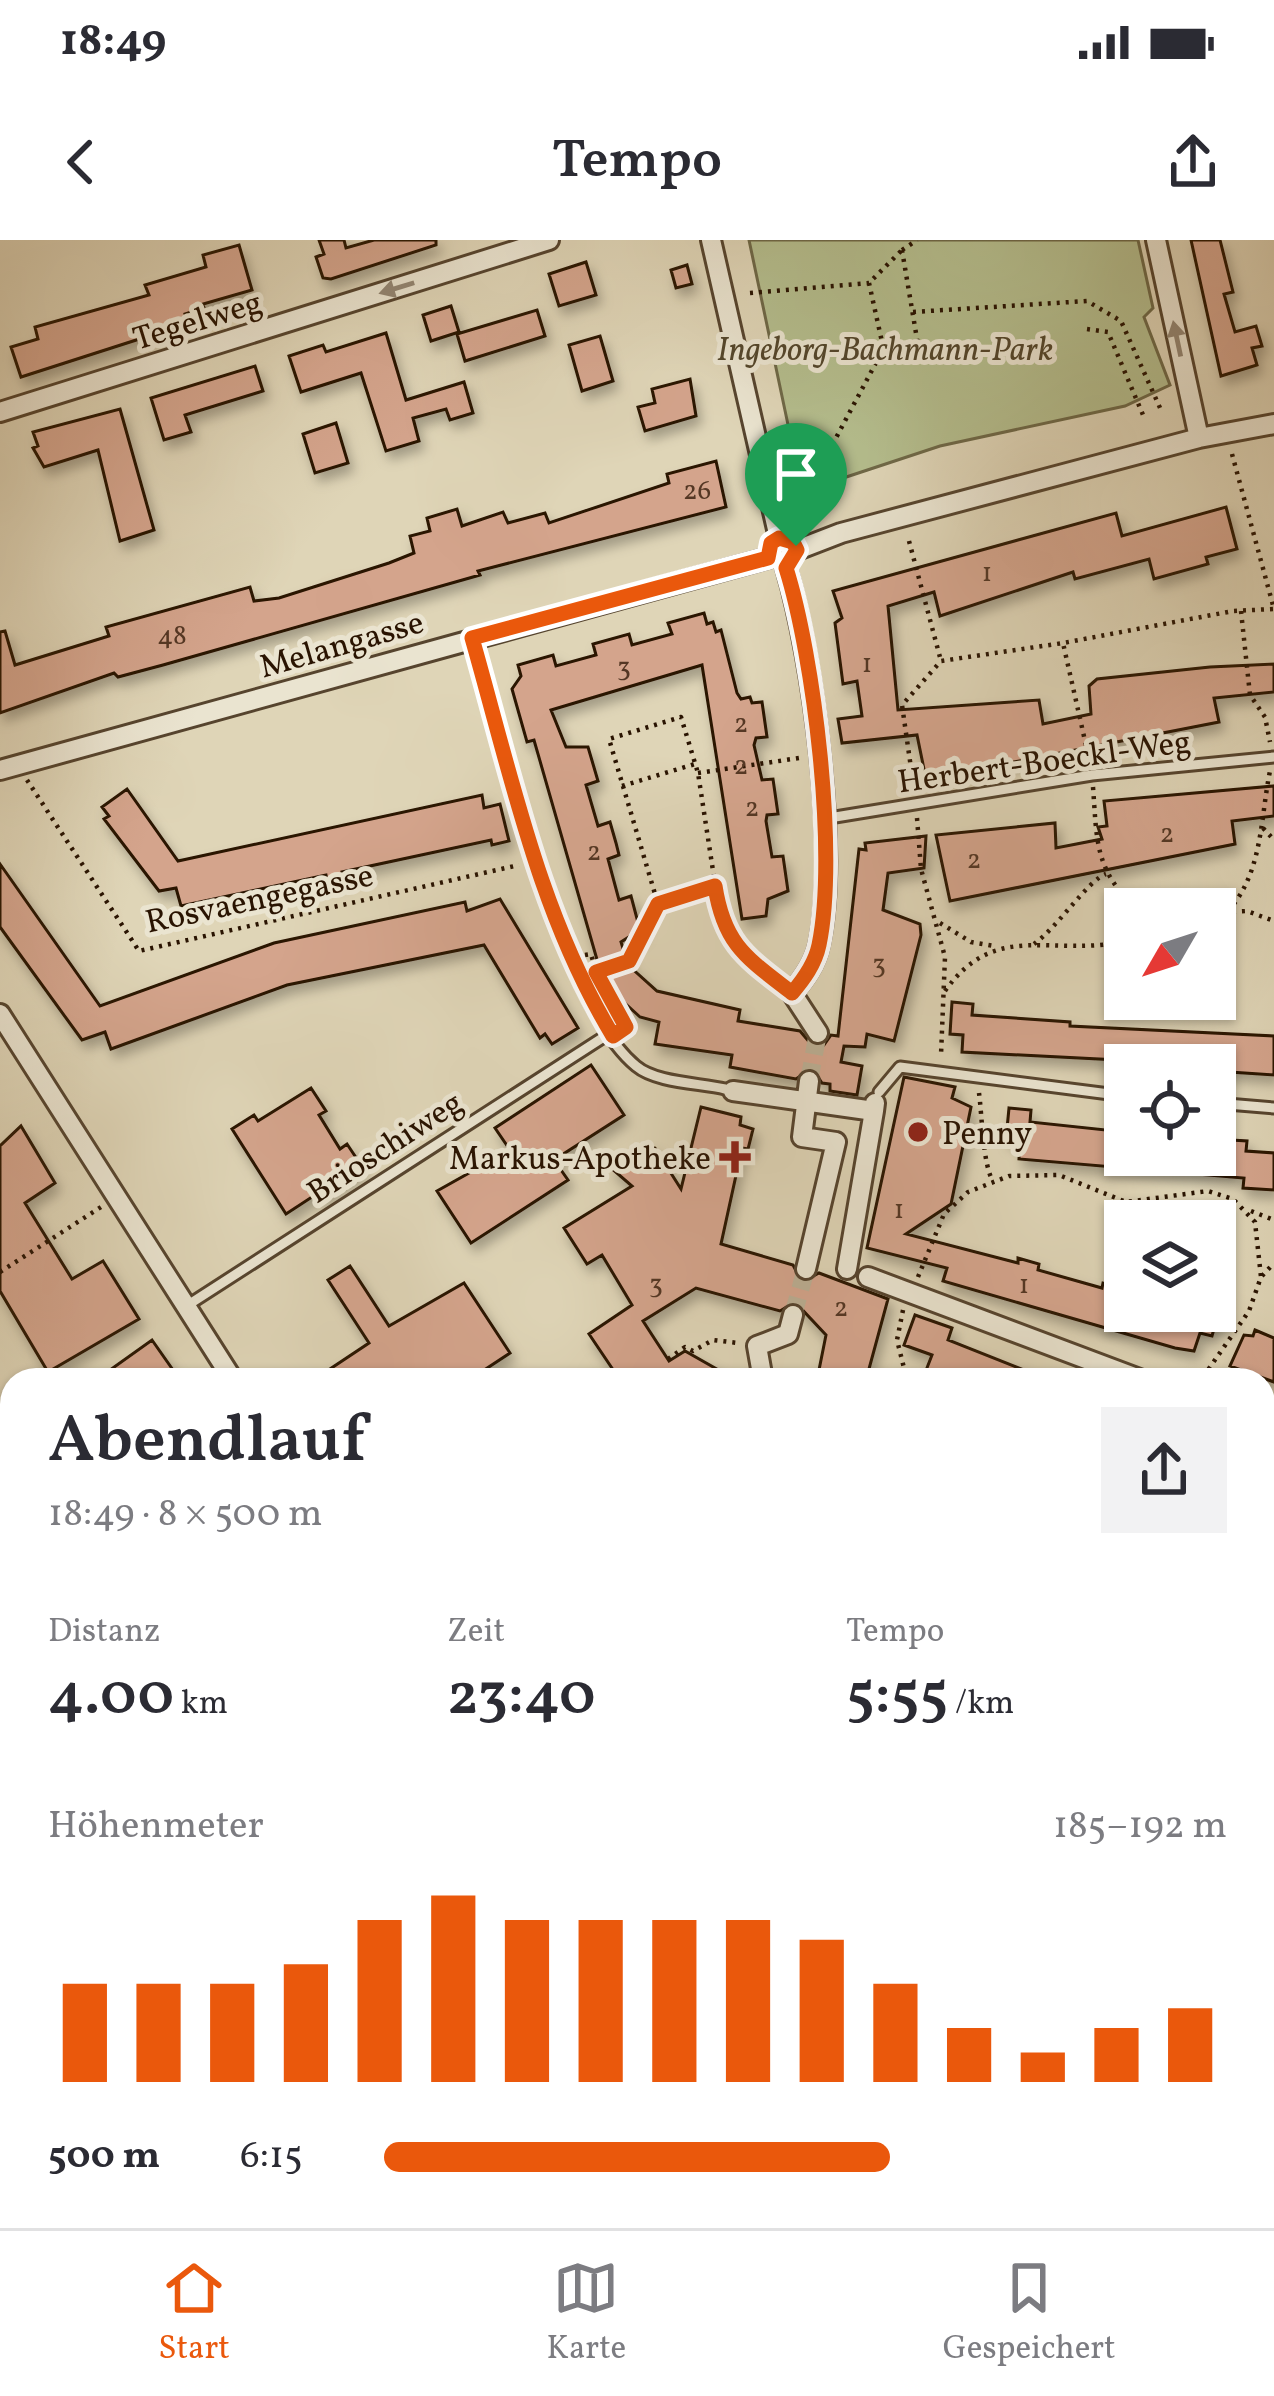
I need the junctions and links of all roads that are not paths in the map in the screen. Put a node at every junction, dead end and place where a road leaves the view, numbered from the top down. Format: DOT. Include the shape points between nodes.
graph roads {
  1 [pos="549,240"];
  2 [pos="711,240"];
  3 [pos="1156,240"];
  4 [pos="0,412"];
  5 [pos="1274,424"];
  6 [pos="1198,438"];
  7 [pos="779,538"];
  8 [pos="797,550"];
  9 [pos="777,563"];
  10 [pos="472,638"];
  11 [pos="1274,757"];
  12 [pos="0,770"];
  13 [pos="823,819"];
  14 [pos="0,1014"];
  15 [pos="818,1034"];
  16 [pos="612,1035"];
  17 [pos="809,1081"];
  18 [pos="729,1090"];
  19 [pos="1104,1094"];
  20 [pos="876,1100"];
  21 [pos="806,1102"];
  22 [pos="1236,1105"];
  23 [pos="1274,1108"];
  24 [pos="858,1273"];
  25 [pos="188,1305"];
  26 [pos="793,1315"];
  27 [pos="226,1368"];
  28 [pos="761,1368"];
  29 [pos="1110,1368"];
  1 -- 4 [label="street, Tegelweg, one-way"];
  2 -- 7 [label="street"];
  6 -- 3 [label="street, one-way"];
  5 -- 6 [label="street"];
  6 -- 8 [label="street"];
  7 -- 8 [label="street"];
  7 -- 9 [label="street" via="771,543"];
  8 -- 9 [label="street"];
  9 -- 10 [label="street, Melangasse"];
  9 -- 13 [label="street" via="808,665"];
  10 -- 12 [label="street, Melangasse"];
  10 -- 16 [label="lane" via="572,968"];
  11 -- 13 [label="lane, Herbert-Boeckl-Weg"];
  13 -- 15 [label="street" via="819,944 792,993"];
  14 -- 25 [label="street"];
  16 -- 18 [label="lane" via="640,1070"];
  16 -- 25 [label="lane, Brioschiweg"];
  17 -- 21 [label="street"];
  18 -- 21 [label="street"];
  19 -- 20 [label="lane" via="900,1066"];
  20 -- 21 [label="street"];
  20 -- 24 [label="street"];
  21 -- 24 [label="street" via="802,1138 836,1142 808,1263"];
  22 -- 23 [label="lane"];
  24 -- 29 [label="street"];
  25 -- 27 [label="street"];
  26 -- 28 [label="street" via="788,1334 758,1346"];
}
